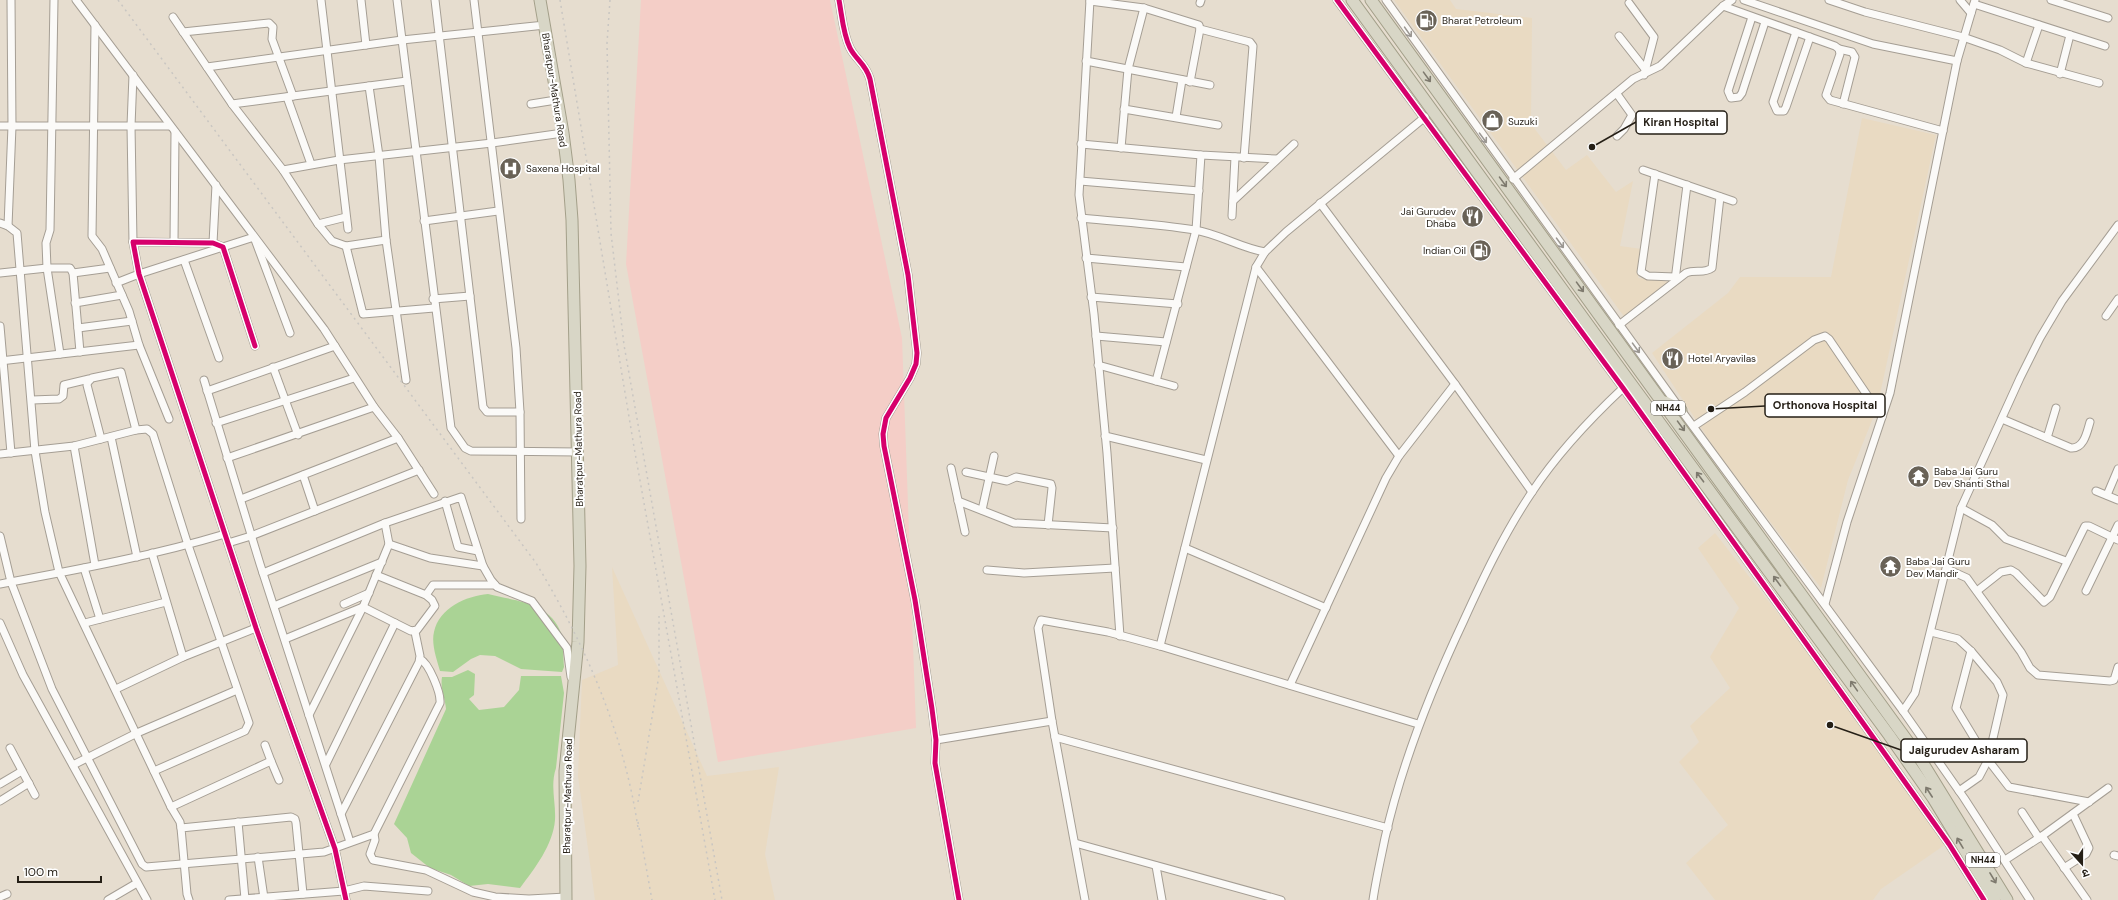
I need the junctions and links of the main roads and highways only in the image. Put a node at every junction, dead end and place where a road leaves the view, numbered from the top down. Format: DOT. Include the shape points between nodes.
graph roads {
  1 [pos="540,0"];
  2 [pos="1352,0"];
  3 [pos="1371,0"];
  4 [pos="1662,400"];
  5 [pos="1681,410"];
  6 [pos="566,898"];
  7 [pos="1995,900"];
  8 [pos="2007,900"];
  1 -- 6 [label="highway, Bharatpur-Mathura Road" via="563,133 571,200 578,452 579,604 578,642 565,771"];
  7 -- 2 [label="highway, NH44, one-way" via="1933,798 1889,735"];
  3 -- 4 [label="highway, NH44, one-way"];
  4 -- 5 [label="highway"];
  4 -- 8 [label="highway, NH44, one-way" via="1919,757"];
}
